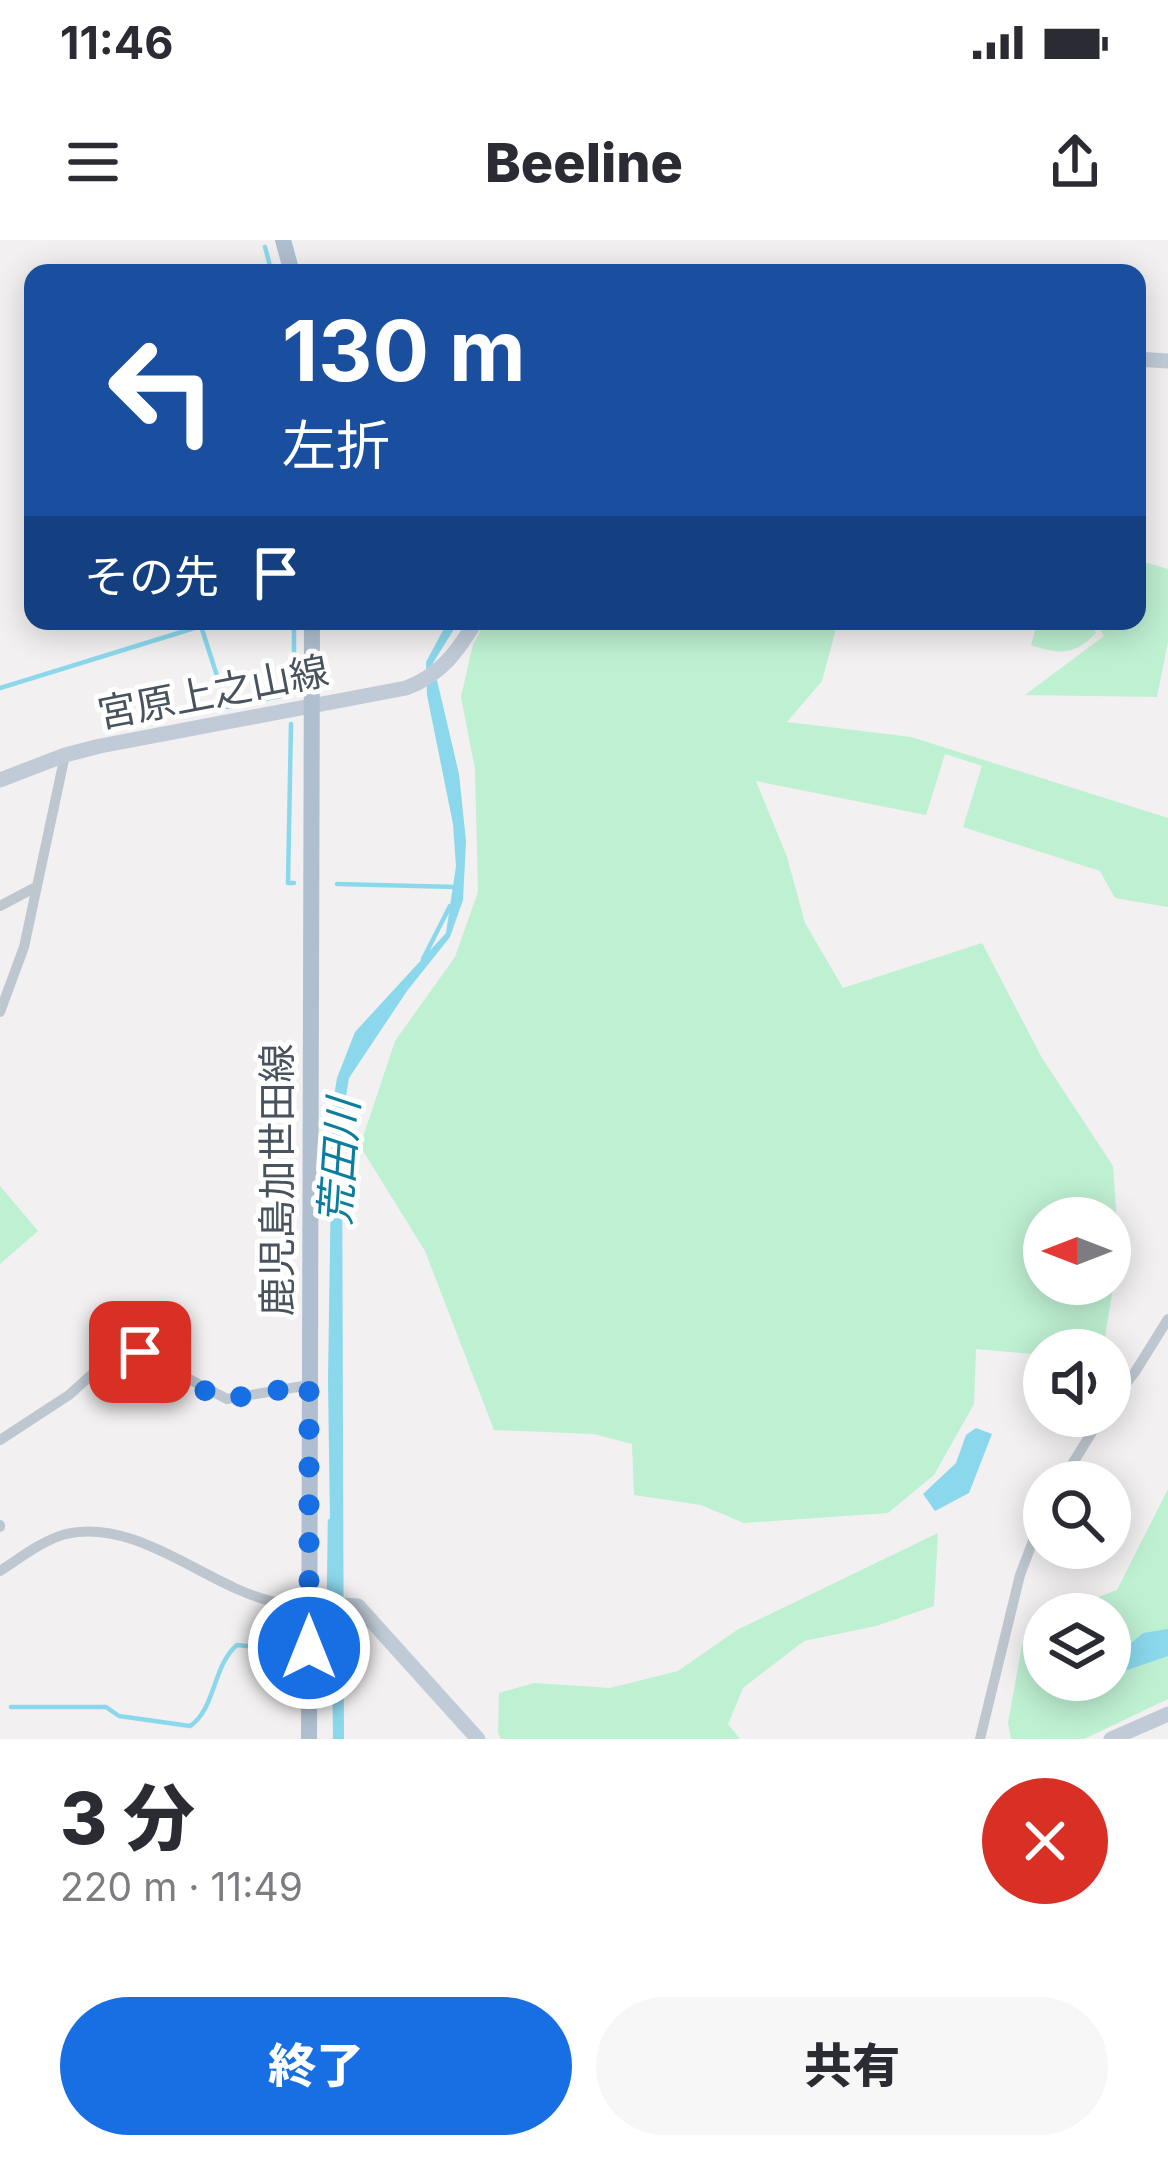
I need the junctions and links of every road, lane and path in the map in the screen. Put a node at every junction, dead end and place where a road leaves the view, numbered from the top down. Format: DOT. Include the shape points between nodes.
graph roads {
  1 [pos="312,630"];
  2 [pos="470,630"];
  3 [pos="312,706"];
  4 [pos="64,755"];
  5 [pos="0,780"];
  6 [pos="34,888"];
  7 [pos="0,906"];
  8 [pos="0,1012"];
  9 [pos="1168,1319"];
  10 [pos="1131,1377"];
  11 [pos="309,1385"];
  12 [pos="0,1440"];
  13 [pos="1023,1567"];
  14 [pos="0,1570"];
  15 [pos="318,1604"];
  16 [pos="1168,1714"];
  17 [pos="310,1739"];
  18 [pos="478,1739"];
  19 [pos="980,1739"];
  20 [pos="1111,1739"];
  1 -- 3 [label="main road, 鹿児島加世田線"];
  2 -- 3 [label="street, 宮原上之山線" via="438,673 406,688"];
  3 -- 4 [label="street, 宮原上之山線"];
  3 -- 11 [label="main road, 鹿児島加世田線"];
  4 -- 5 [label="street, 宮原上之山線"];
  4 -- 6 [label="street"];
  6 -- 7 [label="street"];
  6 -- 8 [label="street"];
  9 -- 10 [label="street"];
  11 -- 12 [label="street" via="227,1399 128,1347"];
  11 -- 15 [label="main road, 鹿児島加世田線"];
  13 -- 19 [label="street"];
  14 -- 15 [label="street" via="68,1534 106,1534 273,1601"];
  15 -- 17 [label="main road, 鹿児島加世田線"];
  15 -- 18 [label="street" via="350,1604 367,1614"];
  16 -- 20 [label="street"];
}
